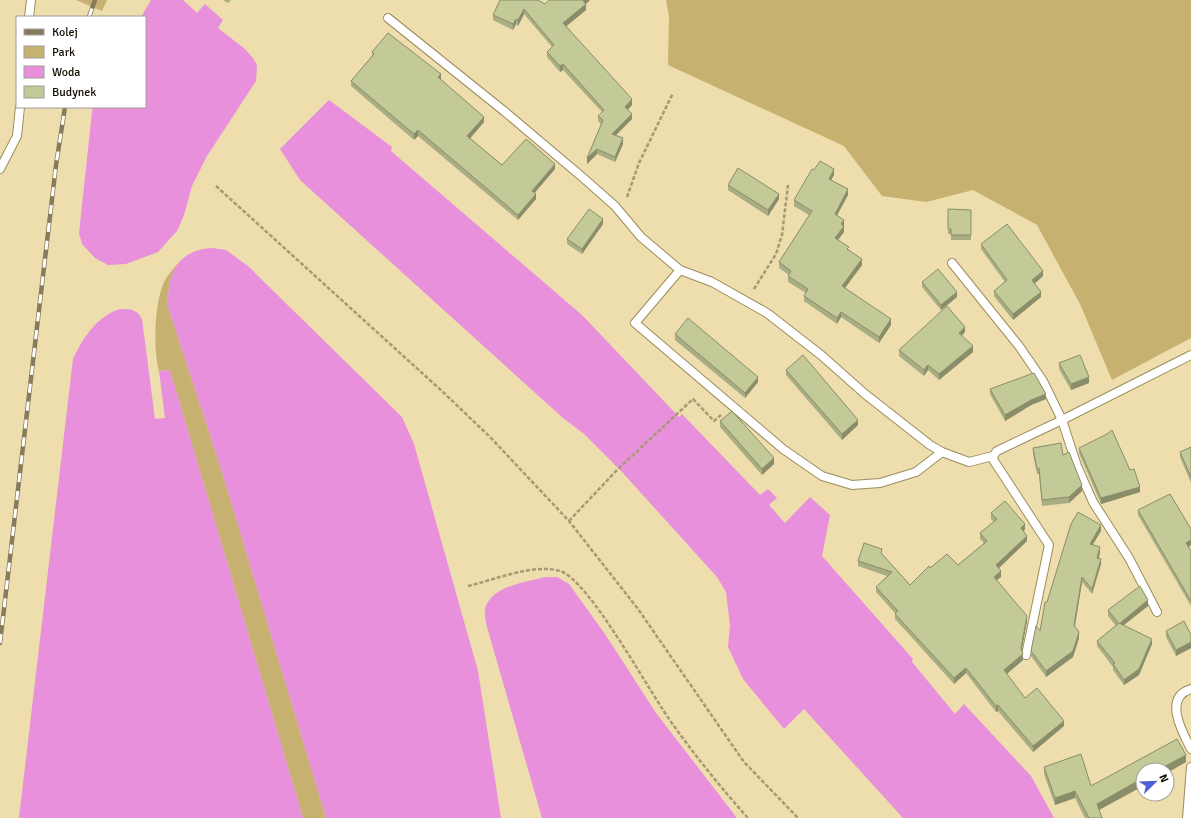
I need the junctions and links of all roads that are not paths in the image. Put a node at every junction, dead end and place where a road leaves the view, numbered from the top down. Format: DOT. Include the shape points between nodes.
graph roads {
  1 [pos="31,0"];
  2 [pos="28,16"];
  3 [pos="388,18"];
  4 [pos="20,108"];
  5 [pos="0,169"];
  6 [pos="952,263"];
  7 [pos="680,270"];
  8 [pos="1191,355"];
  9 [pos="1062,420"];
  10 [pos="942,452"];
  11 [pos="993,456"];
  12 [pos="1157,612"];
  13 [pos="1026,655"];
  14 [pos="1191,689"];
  15 [pos="1191,749"];
  16 [pos="1191,767"];
  17 [pos="1187,818"];
  1 -- 2 [label="lane"];
  3 -- 7 [label="lane" via="581,176 621,213 641,237"];
  4 -- 5 [label="lane" via="17,136"];
  6 -- 9 [label="lane" via="1020,346 1043,381"];
  7 -- 10 [label="lane" via="712,282 767,313 815,350 864,394"];
  7 -- 10 [label="lane" via="635,324 783,449 822,476 852,485 880,483 916,472"];
  8 -- 9 [label="lane"];
  9 -- 11 [label="lane" via="997,451"];
  9 -- 12 [label="lane" via="1077,466 1093,502 1130,558"];
  10 -- 11 [label="lane" via="969,462"];
  11 -- 13 [label="lane" via="1049,545"];
  14 -- 15 [label="lane" via="1182,692 1177,700 1176,714"];
  16 -- 17 [label="lane"];
}
